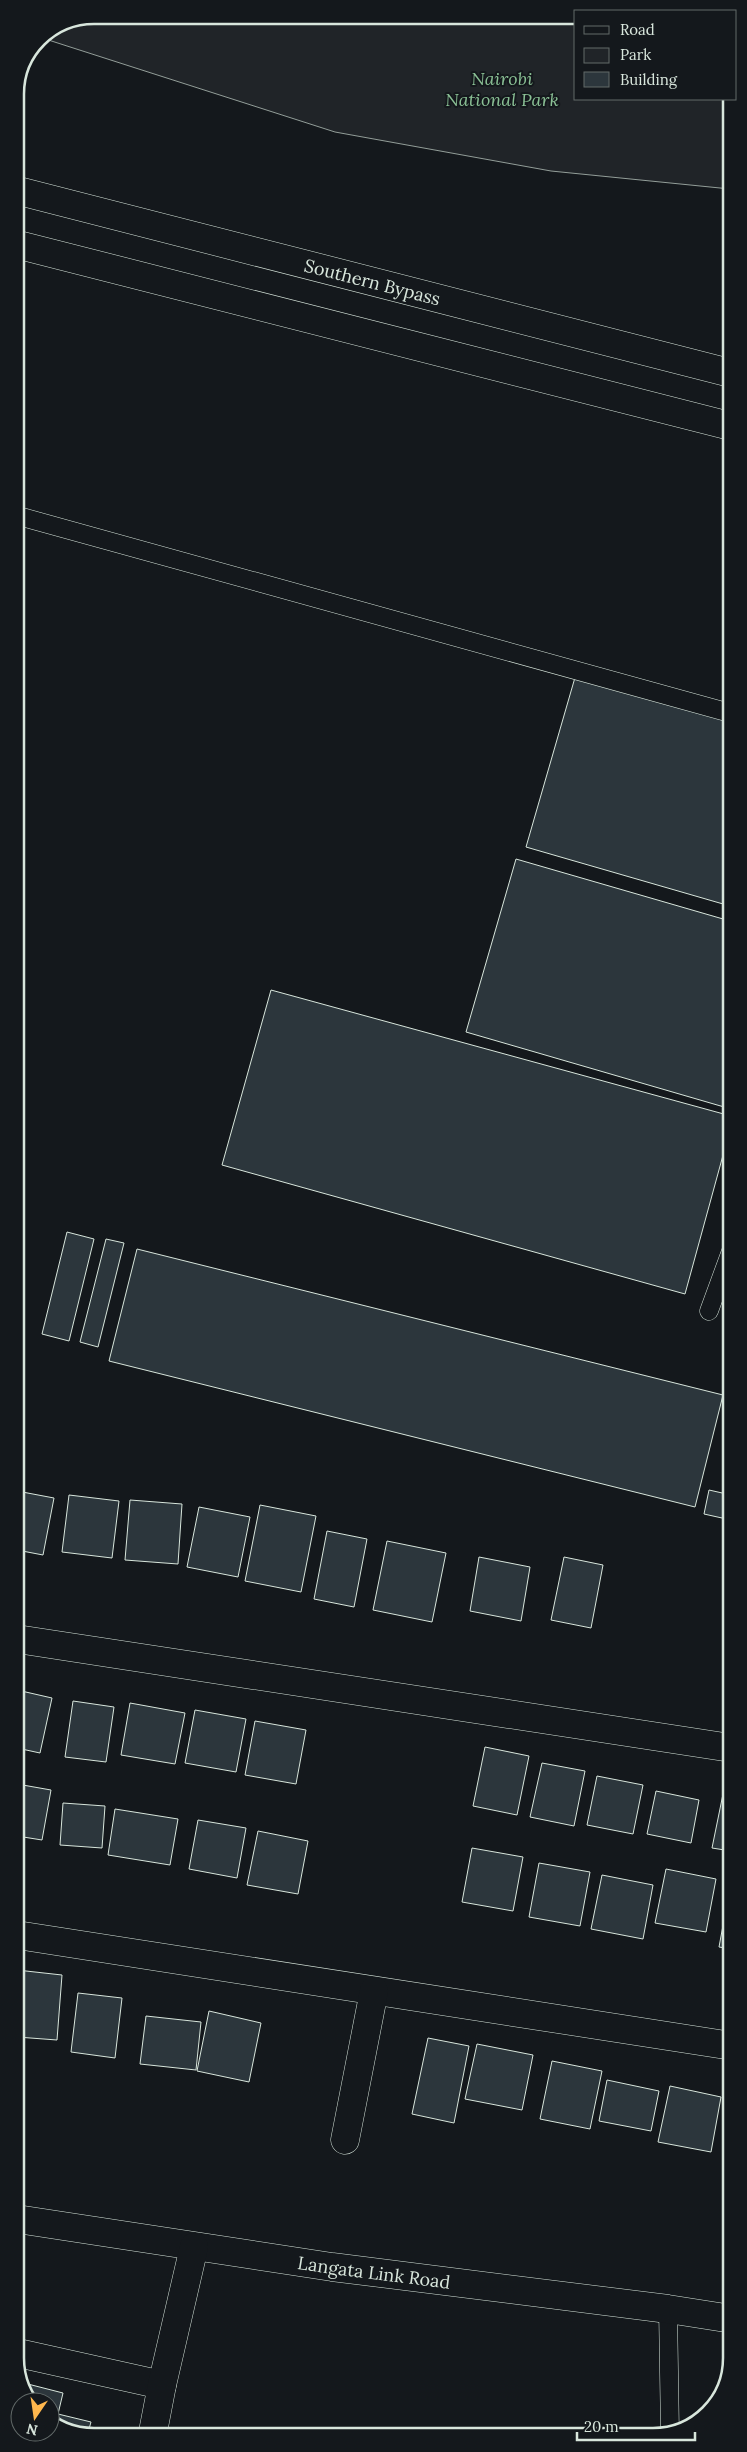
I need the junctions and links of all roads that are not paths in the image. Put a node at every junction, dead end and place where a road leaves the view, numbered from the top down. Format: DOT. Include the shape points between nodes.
graph roads {
  1 [pos="24,192"];
  2 [pos="24,246"];
  3 [pos="723,371"];
  4 [pos="723,424"];
  5 [pos="24,517"];
  6 [pos="723,710"];
  7 [pos="723,1272"];
  8 [pos="709,1310"];
  9 [pos="24,1640"];
  10 [pos="723,1747"];
  11 [pos="24,1936"];
  12 [pos="374,1991"];
  13 [pos="723,2045"];
  14 [pos="346,2140"];
  15 [pos="24,2220"];
  16 [pos="194,2247"];
  17 [pos="668,2309"];
  18 [pos="723,2318"];
  19 [pos="24,2354"];
  20 [pos="162,2385"];
  21 [pos="670,2426"];
  22 [pos="154,2428"];
  1 -- 3 [label="main road, Southern Bypass"];
  2 -- 4 [label="main road"];
  5 -- 6 [label="lane"];
  7 -- 8 [label="lane"];
  9 -- 10 [label="main road"];
  11 -- 12 [label="main road"];
  12 -- 13 [label="main road"];
  12 -- 14 [label="main road"];
  15 -- 16 [label="main road, Langata Link Road"];
  16 -- 17 [label="main road, Langata Link Road"];
  16 -- 20 [label="main road"];
  17 -- 18 [label="main road, Langata Link Road"];
  17 -- 21 [label="lane"];
  19 -- 20 [label="main road"];
  20 -- 22 [label="main road"];
}
